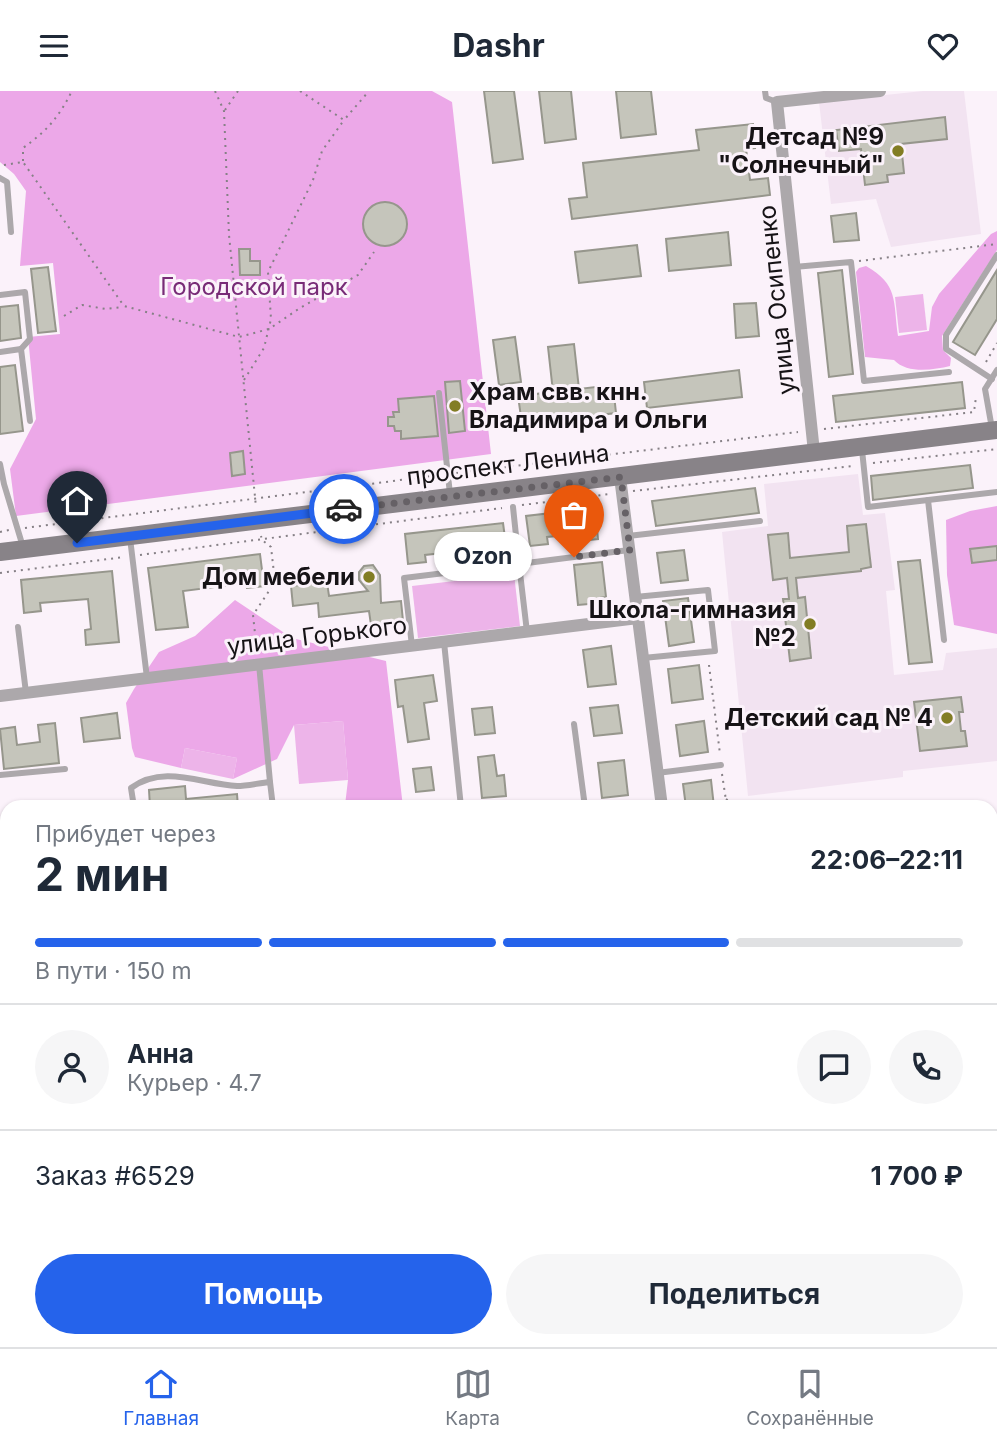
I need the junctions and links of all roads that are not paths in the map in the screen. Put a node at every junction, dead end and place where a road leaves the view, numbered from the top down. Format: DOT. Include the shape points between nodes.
graph roads {
  1 [pos="765,91"];
  2 [pos="880,91"];
  3 [pos="777,102"];
  4 [pos="0,178"];
  5 [pos="11,232"];
  6 [pos="997,255"];
  7 [pos="794,267"];
  8 [pos="0,295"];
  9 [pos="21,349"];
  10 [pos="0,352"];
  11 [pos="997,370"];
  12 [pos="949,372"];
  13 [pos="992,379"];
  14 [pos="439,393"];
  15 [pos="30,421"];
  16 [pos="991,426"];
  17 [pos="814,452"];
  18 [pos="862,455"];
  19 [pos="0,464"];
  20 [pos="622,485"];
  21 [pos="997,492"];
  22 [pos="450,496"];
  23 [pos="928,500"];
  24 [pos="513,507"];
  25 [pos="760,521"];
  26 [pos="130,536"];
  27 [pos="628,536"];
  28 [pos="24,549"];
  29 [pos="630,550"];
  30 [pos="0,552"];
  31 [pos="519,564"];
  32 [pos="635,597"];
  33 [pos="638,618"];
  34 [pos="18,627"];
  35 [pos="527,632"];
  36 [pos="944,640"];
  37 [pos="444,642"];
  38 [pos="412,646"];
  39 [pos="643,658"];
  40 [pos="259,664"];
  41 [pos="147,678"];
  42 [pos="26,693"];
  43 [pos="0,696"];
  44 [pos="574,724"];
  45 [pos="721,765"];
  46 [pos="65,769"];
  47 [pos="657,773"];
  48 [pos="0,775"];
  49 [pos="270,782"];
  50 [pos="133,800"];
  51 [pos="271,800"];
  52 [pos="460,800"];
  53 [pos="584,800"];
  54 [pos="661,800"];
  1 -- 3 [label="lane" via="766,98"];
  2 -- 3 [label="street"];
  3 -- 7 [label="street, улица Осипенко"];
  4 -- 5 [label="lane" via="7,182"];
  6 -- 13 [label="lane" via="946,335 946,349"];
  7 -- 12 [label="lane" via="851,262 864,381"];
  7 -- 17 [label="street, улица Осипенко"];
  8 -- 9 [label="lane" via="25,292 30,339"];
  9 -- 10 [label="lane"];
  9 -- 15 [label="lane"];
  11 -- 13 [label="lane"];
  13 -- 16 [label="lane" via="985,389"];
  14 -- 22 [label="lane"];
  16 -- 18 [label="main road, проспект Ленина"];
  17 -- 18 [label="main road, проспект Ленина"];
  17 -- 20 [label="main road, проспект Ленина"];
  18 -- 23 [label="lane" via="868,507"];
  19 -- 28 [label="lane"];
  20 -- 22 [label="main road, проспект Ленина"];
  20 -- 27 [label="street"];
  21 -- 23 [label="lane"];
  22 -- 26 [label="main road, проспект Ленина"];
  23 -- 36 [label="lane"];
  24 -- 31 [label="lane"];
  25 -- 27 [label="lane"];
  26 -- 28 [label="main road, проспект Ленина"];
  26 -- 41 [label="lane"];
  27 -- 29 [label="street"];
  28 -- 30 [label="main road, проспект Ленина"];
  29 -- 31 [label="lane"];
  29 -- 32 [label="street"];
  31 -- 35 [label="lane"];
  31 -- 38 [label="lane" via="404,578"];
  32 -- 33 [label="street"];
  32 -- 39 [label="lane" via="708,590 715,651"];
  33 -- 35 [label="street, улица Горького"];
  33 -- 39 [label="street"];
  34 -- 42 [label="lane"];
  35 -- 37 [label="street, улица Горького"];
  37 -- 38 [label="street, улица Горького"];
  37 -- 52 [label="lane"];
  38 -- 40 [label="street, улица Горького"];
  39 -- 47 [label="street"];
  40 -- 41 [label="street, улица Горького"];
  40 -- 49 [label="lane"];
  41 -- 42 [label="street, улица Горького"];
  42 -- 43 [label="street, улица Горького"];
  44 -- 53 [label="lane"];
  45 -- 47 [label="lane"];
  46 -- 48 [label="lane"];
  47 -- 54 [label="street"];
  49 -- 50 [label="lane" via="237,786 184,776 143,779 131,788"];
  49 -- 51 [label="lane"];
}
